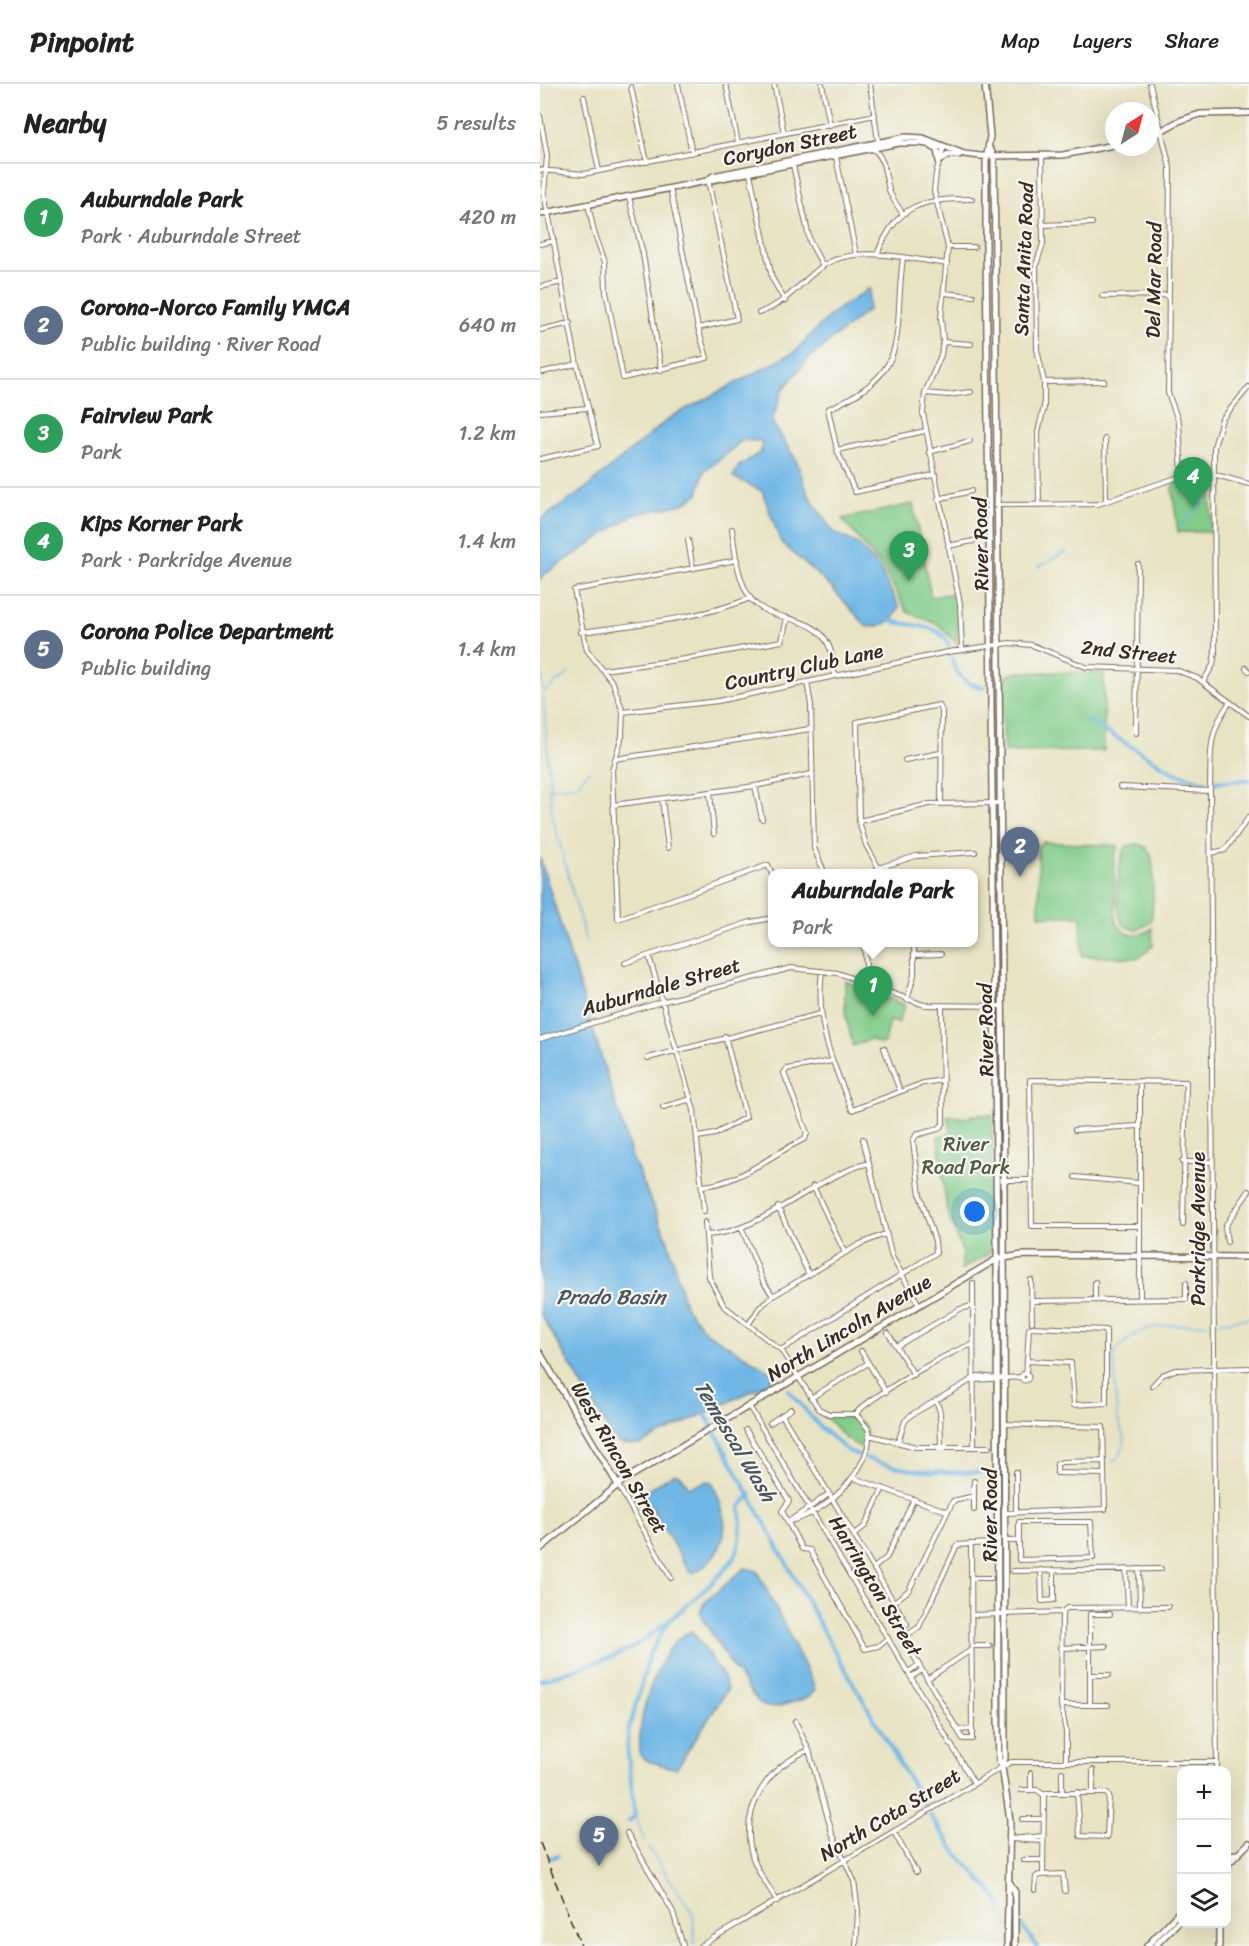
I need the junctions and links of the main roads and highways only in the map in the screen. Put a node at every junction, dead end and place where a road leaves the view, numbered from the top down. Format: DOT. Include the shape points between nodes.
graph roads {
  1 [pos="985,84"];
  2 [pos="1249,113"];
  3 [pos="1159,132"];
  4 [pos="921,142"];
  5 [pos="944,147"];
  6 [pos="1105,147"];
  7 [pos="990,149"];
  8 [pos="964,154"];
  9 [pos="987,156"];
  10 [pos="994,156"];
  11 [pos="708,180"];
  12 [pos="540,214"];
  13 [pos="993,644"];
  14 [pos="1004,1257"];
  15 [pos="1249,1257"];
  16 [pos="997,1259"];
  17 [pos="540,1353"];
  18 [pos="618,1485"];
  19 [pos="540,1549"];
  20 [pos="1002,1767"];
  21 [pos="1249,1842"];
  22 [pos="1238,1854"];
  23 [pos="1231,1855"];
  24 [pos="1231,1862"];
  25 [pos="1010,1883"];
  26 [pos="1177,1914"];
  27 [pos="1177,1923"];
  28 [pos="1219,1928"];
  29 [pos="1011,1946"];
  30 [pos="1147,1946"];
  31 [pos="1155,1946"];
  32 [pos="1219,1946"];
  1 -- 7 [label="main road, River Road"];
  2 -- 3 [label="main road" via="1200,114"];
  4 -- 5 [label="main road, Corydon Street"];
  4 -- 8 [label="main road" via="937,150 939,161 948,154"];
  4 -- 11 [label="main road, Corydon Street"];
  5 -- 8 [label="main road, Corydon Street"];
  5 -- 11 [label="main road, Corydon Street" via="913,137 878,141"];
  6 -- 10 [label="main road, Corydon Street" via="1063,154"];
  7 -- 9 [label="main road, River Road"];
  7 -- 10 [label="main road, River Road"];
  8 -- 9 [label="main road, Corydon Street"];
  9 -- 10 [label="main road, Corydon Street"];
  9 -- 13 [label="main road, River Road"];
  10 -- 13 [label="main road, River Road"];
  11 -- 12 [label="main road, Corydon Street"];
  13 -- 14 [label="main road, River Road"];
  13 -- 16 [label="main road, River Road" via="991,803"];
  14 -- 15 [label="main road, North Lincoln Avenue"];
  14 -- 16 [label="main road, North Lincoln Avenue"];
  14 -- 20 [label="main road, River Road"];
  16 -- 18 [label="main road, North Lincoln Avenue"];
  16 -- 20 [label="main road, River Road" via="998,1724"];
  17 -- 18 [label="main road, West Rincon Street"];
  18 -- 19 [label="main road, North Lincoln Avenue"];
  20 -- 25 [label="main road, River Road" via="1009,1805"];
  21 -- 22 [label="main road"];
  22 -- 23 [label="main road"];
  22 -- 24 [label="main road"];
  25 -- 29 [label="main road, River Road" via="1006,1892 1007,1938"];
  25 -- 29 [label="main road, River Road" via="1015,1892 1015,1937"];
  26 -- 30 [label="main road"];
  27 -- 31 [label="main road"];
  28 -- 32 [label="main road"];
}
